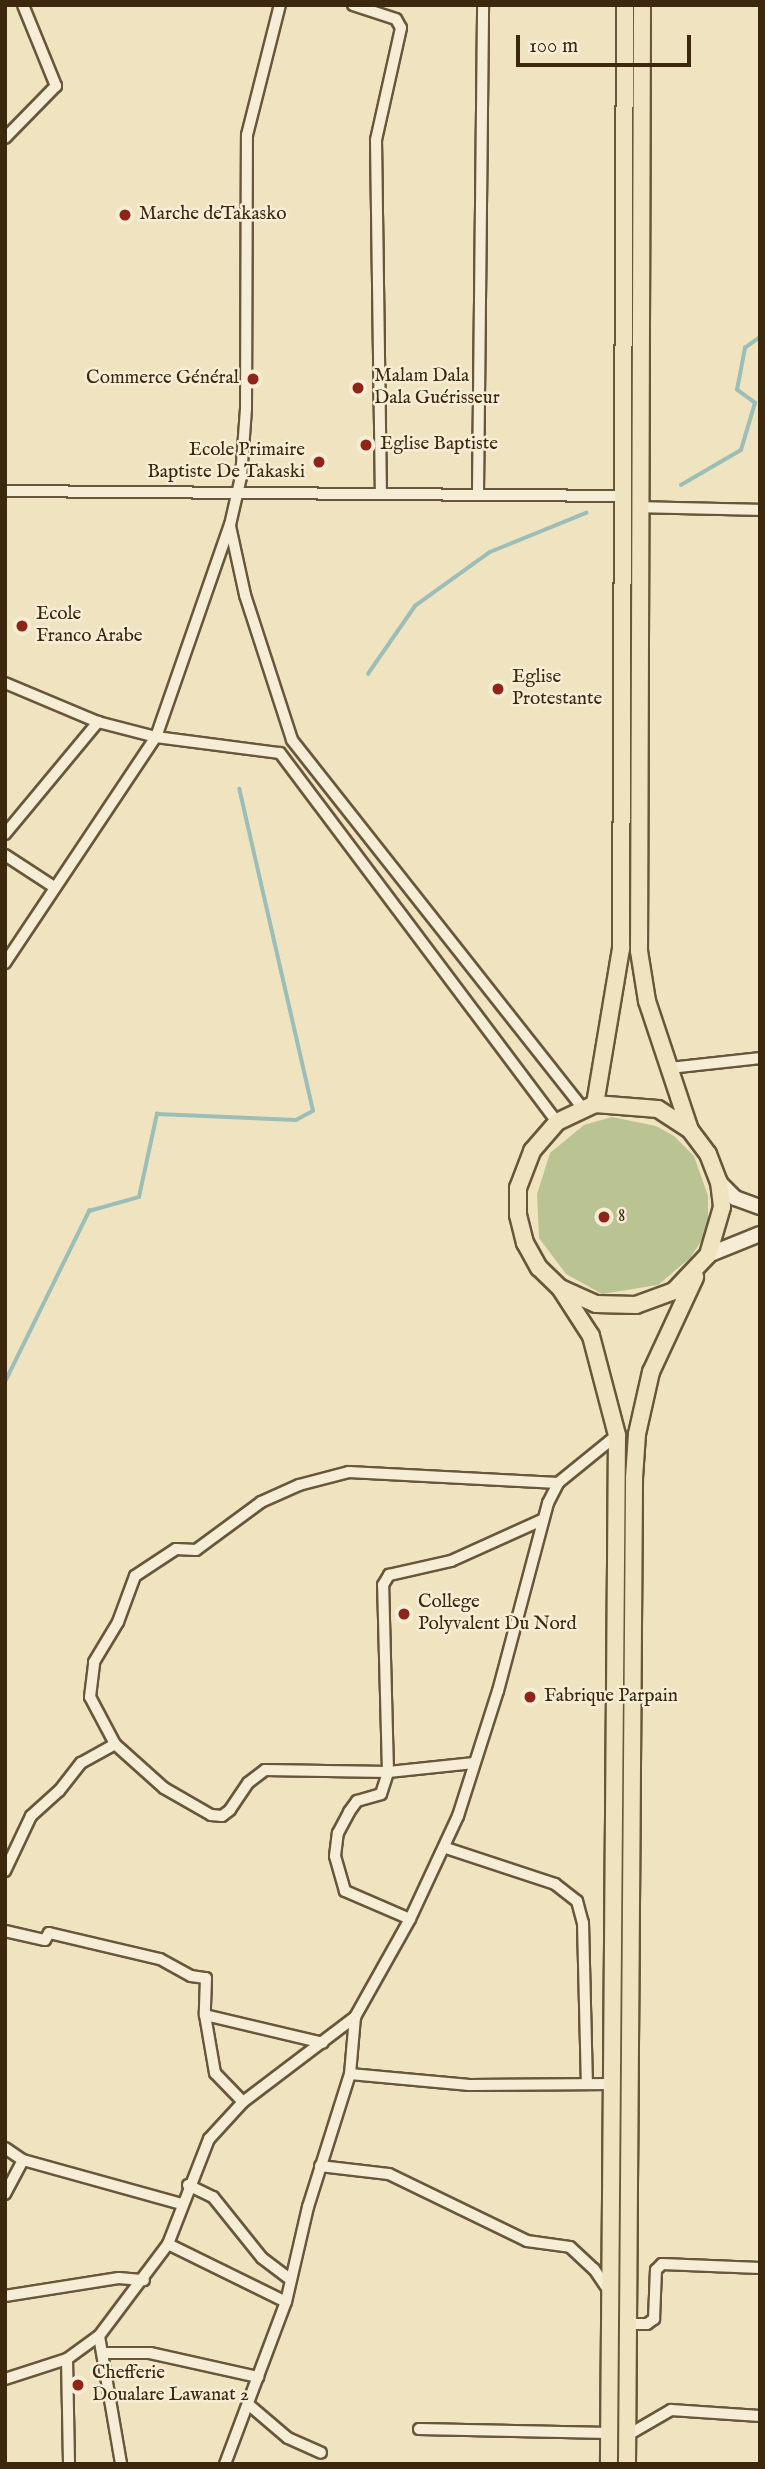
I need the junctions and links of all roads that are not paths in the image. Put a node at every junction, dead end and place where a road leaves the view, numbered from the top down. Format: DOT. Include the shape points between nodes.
graph roads {
  1 [pos="23,5"];
  2 [pos="280,5"];
  3 [pos="353,5"];
  4 [pos="483,5"];
  5 [pos="625,5"];
  6 [pos="642,5"];
  7 [pos="5,138"];
  8 [pos="5,491"];
  9 [pos="238,492"];
  10 [pos="381,492"];
  11 [pos="478,492"];
  12 [pos="623,496"];
  13 [pos="638,507"];
  14 [pos="760,510"];
  15 [pos="230,525"];
  16 [pos="5,682"];
  17 [pos="98,722"];
  18 [pos="156,737"];
  19 [pos="5,834"];
  20 [pos="5,855"];
  21 [pos="54,887"];
  22 [pos="5,963"];
  23 [pos="760,1058"];
  24 [pos="670,1068"];
  25 [pos="589,1106"];
  26 [pos="557,1122"];
  27 [pos="690,1130"];
  28 [pos="719,1182"];
  29 [pos="760,1207"];
  30 [pos="760,1234"];
  31 [pos="705,1259"];
  32 [pos="559,1287"];
  33 [pos="617,1435"];
  34 [pos="558,1483"];
  35 [pos="542,1520"];
  36 [pos="115,1744"];
  37 [pos="474,1763"];
  38 [pos="388,1772"];
  39 [pos="446,1848"];
  40 [pos="5,1871"];
  41 [pos="410,1919"];
  42 [pos="5,1931"];
  43 [pos="205,2015"];
  44 [pos="355,2017"];
  45 [pos="323,2043"];
  46 [pos="350,2074"];
  47 [pos="587,2084"];
  48 [pos="612,2084"];
  49 [pos="243,2102"];
  50 [pos="5,2148"];
  51 [pos="23,2160"];
  52 [pos="320,2166"];
  53 [pos="188,2185"];
  54 [pos="5,2194"];
  55 [pos="182,2204"];
  56 [pos="168,2244"];
  57 [pos="760,2268"];
  58 [pos="144,2280"];
  59 [pos="291,2280"];
  60 [pos="610,2294"];
  61 [pos="5,2296"];
  62 [pos="286,2302"];
  63 [pos="627,2324"];
  64 [pos="99,2336"];
  65 [pos="103,2353"];
  66 [pos="67,2359"];
  67 [pos="258,2377"];
  68 [pos="5,2379"];
  69 [pos="248,2404"];
  70 [pos="760,2416"];
  71 [pos="419,2428"];
  72 [pos="609,2433"];
  73 [pos="628,2435"];
  74 [pos="321,2453"];
  75 [pos="69,2464"];
  76 [pos="121,2464"];
  77 [pos="225,2464"];
  78 [pos="609,2464"];
  79 [pos="627,2464"];
  1 -- 7 [label="street" via="56,86"];
  2 -- 9 [label="street" via="247,135 246,409"];
  3 -- 10 [label="street" via="396,19 401,28 376,141"];
  4 -- 11 [label="street"];
  5 -- 12 [label="main road"];
  6 -- 13 [label="main road"];
  8 -- 9 [label="street"];
  9 -- 10 [label="street"];
  9 -- 15 [label="street"];
  10 -- 11 [label="street"];
  11 -- 12 [label="street"];
  12 -- 25 [label="main road" via="621,948"];
  13 -- 14 [label="street"];
  13 -- 24 [label="main road" via="639,951 647,1001"];
  15 -- 18 [label="street"];
  15 -- 25 [label="street" via="245,595 292,740"];
  16 -- 17 [label="street"];
  17 -- 18 [label="street"];
  17 -- 19 [label="street"];
  18 -- 21 [label="street"];
  18 -- 26 [label="street" via="279,753"];
  20 -- 21 [label="street"];
  21 -- 22 [label="street"];
  23 -- 24 [label="street"];
  24 -- 27 [label="main road"];
  25 -- 26 [label="main road"];
  25 -- 27 [label="main road" via="658,1109"];
  26 -- 32 [label="main road" via="531,1152 518,1188 518,1215 529,1251"];
  27 -- 28 [label="main road" via="708,1154"];
  28 -- 29 [label="street" via="735,1198"];
  28 -- 31 [label="main road" via="722,1207"];
  30 -- 31 [label="street"];
  31 -- 32 [label="main road" via="674,1291 636,1305 596,1304"];
  31 -- 63 [label="main road" via="658,1351 637,1434"];
  32 -- 33 [label="main road" via="592,1336"];
  33 -- 34 [label="street"];
  33 -- 48 [label="main road"];
  34 -- 35 [label="street"];
  34 -- 36 [label="street" via="349,1472 261,1502 196,1550 176,1549 135,1576 118,1622 94,1662 90,1697"];
  35 -- 37 [label="street"];
  35 -- 38 [label="street" via="451,1561 389,1575 383,1585"];
  36 -- 38 [label="street" via="164,1788 211,1815 222,1816 248,1783 265,1770"];
  36 -- 40 [label="street" via="81,1763 32,1816"];
  37 -- 38 [label="street"];
  37 -- 39 [label="street"];
  38 -- 41 [label="street" via="381,1794 356,1801 338,1833 337,1874 345,1891"];
  39 -- 41 [label="street"];
  39 -- 47 [label="street" via="555,1884 578,1901 583,1923"];
  41 -- 44 [label="street"];
  42 -- 43 [label="street" via="46,1940 49,1933 160,1959 191,1976 206,1978"];
  43 -- 45 [label="street"];
  43 -- 49 [label="street" via="215,2073"];
  44 -- 45 [label="street"];
  44 -- 46 [label="street"];
  45 -- 49 [label="street"];
  46 -- 47 [label="street" via="469,2085"];
  46 -- 52 [label="street"];
  47 -- 48 [label="street"];
  48 -- 60 [label="main road"];
  49 -- 53 [label="street" via="209,2139"];
  50 -- 51 [label="street"];
  51 -- 54 [label="street"];
  51 -- 55 [label="street"];
  52 -- 59 [label="street"];
  52 -- 60 [label="street" via="389,2174 527,2241 570,2247 594,2269"];
  53 -- 55 [label="street"];
  53 -- 59 [label="street" via="214,2197 261,2258"];
  55 -- 56 [label="street"];
  56 -- 58 [label="street"];
  56 -- 62 [label="street"];
  57 -- 63 [label="street" via="662,2264 656,2270 654,2319 647,2324"];
  58 -- 61 [label="street" via="100,2280"];
  58 -- 64 [label="street"];
  59 -- 62 [label="street"];
  60 -- 72 [label="main road"];
  62 -- 67 [label="street"];
  63 -- 73 [label="main road"];
  64 -- 65 [label="street"];
  64 -- 66 [label="street"];
  65 -- 67 [label="street" via="150,2353"];
  65 -- 76 [label="street"];
  66 -- 68 [label="street"];
  66 -- 75 [label="street"];
  67 -- 69 [label="street"];
  69 -- 74 [label="street" via="288,2438"];
  69 -- 77 [label="street"];
  70 -- 73 [label="street" via="671,2410"];
  71 -- 72 [label="street"];
  72 -- 78 [label="main road"];
  73 -- 79 [label="main road"];
}
